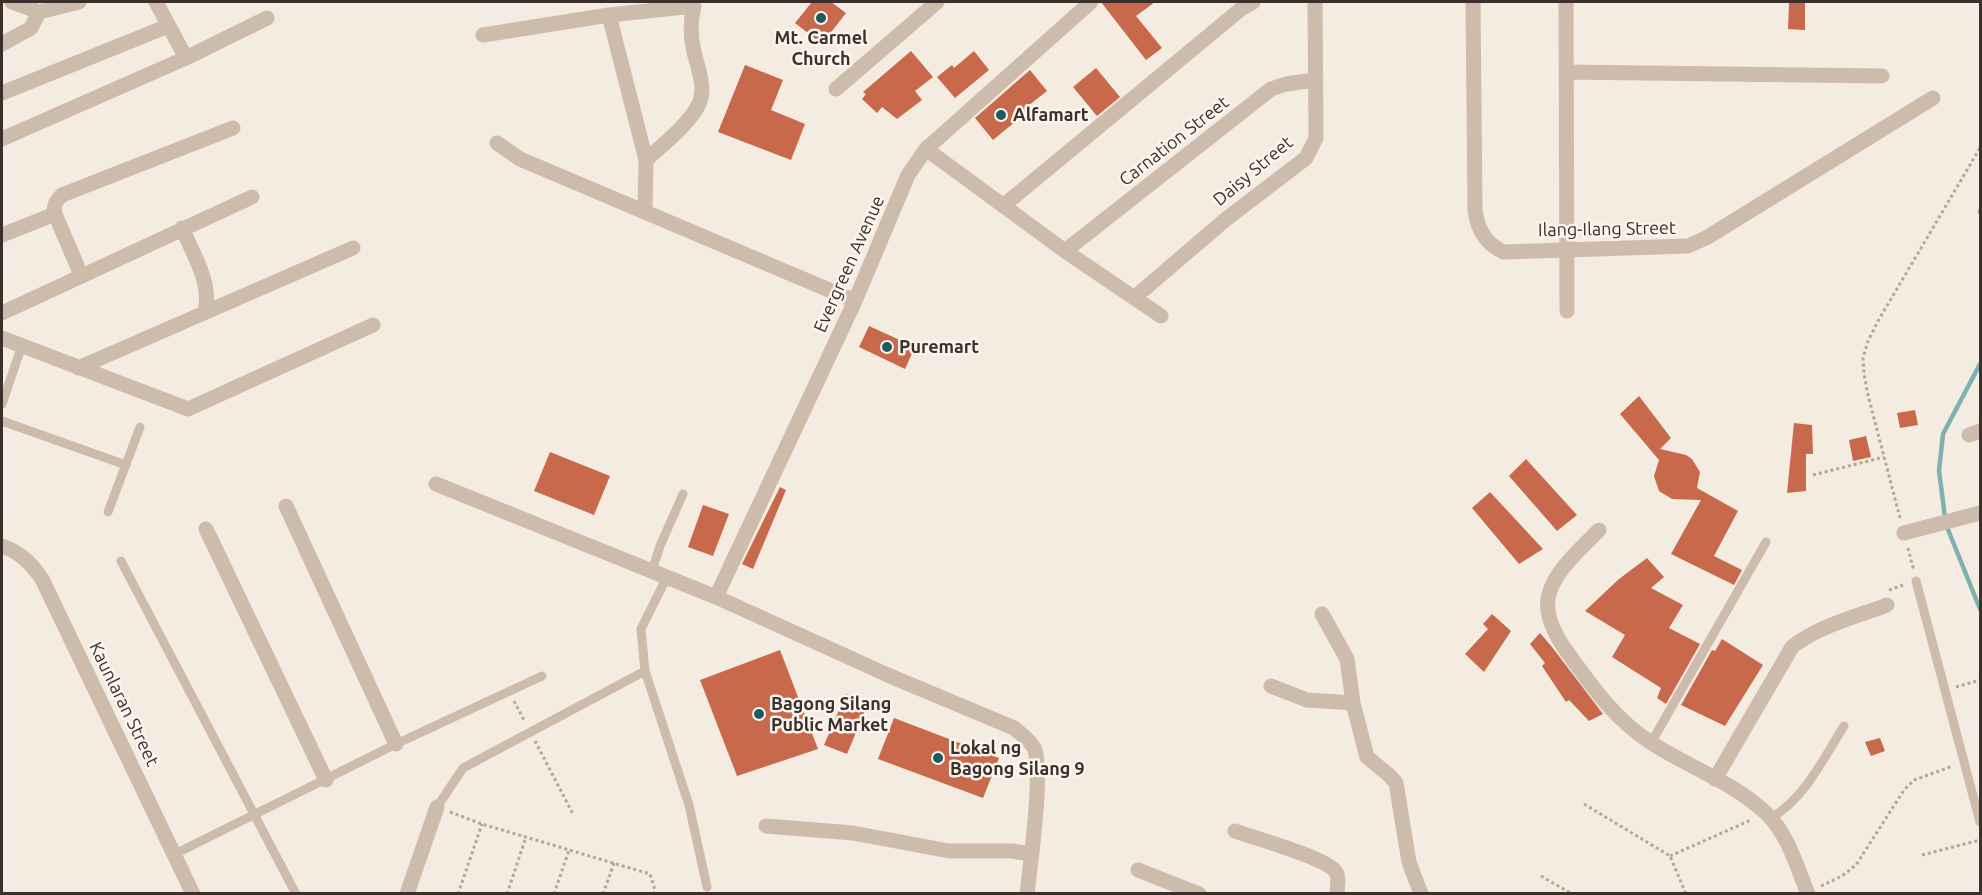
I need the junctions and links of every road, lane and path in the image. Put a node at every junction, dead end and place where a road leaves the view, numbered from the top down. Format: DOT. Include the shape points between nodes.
graph roads {
  1 [pos="12,2"];
  2 [pos="79,2"];
  3 [pos="156,2"];
  4 [pos="937,2"];
  5 [pos="1091,2"];
  6 [pos="1253,2"];
  7 [pos="1315,2"];
  8 [pos="1473,2"];
  9 [pos="1566,2"];
  10 [pos="695,4"];
  11 [pos="39,12"];
  12 [pos="609,15"];
  13 [pos="267,18"];
  14 [pos="168,26"];
  15 [pos="483,35"];
  16 [pos="2,44"];
  17 [pos="186,58"];
  18 [pos="1566,72"];
  19 [pos="1882,76"];
  20 [pos="1315,80"];
  21 [pos="836,89"];
  22 [pos="2,93"];
  23 [pos="1933,98"];
  24 [pos="232,128"];
  25 [pos="2,139"];
  26 [pos="497,143"];
  27 [pos="1980,148"];
  28 [pos="926,149"];
  29 [pos="646,160"];
  30 [pos="252,197"];
  31 [pos="1003,206"];
  32 [pos="645,210"];
  33 [pos="55,214"];
  34 [pos="182,228"];
  35 [pos="2,235"];
  36 [pos="353,248"];
  37 [pos="1567,249"];
  38 [pos="1065,251"];
  39 [pos="81,275"];
  40 [pos="1135,297"];
  41 [pos="855,301"];
  42 [pos="205,311"];
  43 [pos="1567,311"];
  44 [pos="2,313"];
  45 [pos="1161,316"];
  46 [pos="373,325"];
  47 [pos="2,338"];
  48 [pos="22,345"];
  49 [pos="78,368"];
  50 [pos="2,404"];
  51 [pos="2,420"];
  52 [pos="140,427"];
  53 [pos="1884,457"];
  54 [pos="126,465"];
  55 [pos="1813,475"];
  56 [pos="436,484"];
  57 [pos="683,494"];
  58 [pos="286,506"];
  59 [pos="108,512"];
  60 [pos="1980,513"];
  61 [pos="206,529"];
  62 [pos="1599,530"];
  63 [pos="1904,533"];
  64 [pos="1766,542"];
  65 [pos="2,546"];
  66 [pos="121,561"];
  67 [pos="652,571"];
  68 [pos="667,577"];
  69 [pos="1916,581"];
  70 [pos="716,597"];
  71 [pos="1887,605"];
  72 [pos="1323,614"];
  73 [pos="645,671"];
  74 [pos="542,676"];
  75 [pos="1980,680"];
  76 [pos="1271,686"];
  77 [pos="1946,690"];
  78 [pos="509,692"];
  79 [pos="1353,703"];
  80 [pos="1844,726"];
  81 [pos="530,732"];
  82 [pos="1651,743"];
  83 [pos="396,744"];
  84 [pos="1965,763"];
  85 [pos="1715,778"];
  86 [pos="326,780"];
  87 [pos="1584,804"];
  88 [pos="437,807"];
  89 [pos="573,814"];
  90 [pos="255,815"];
  91 [pos="1768,816"];
  92 [pos="1980,822"];
  93 [pos="482,824"];
  94 [pos="766,826"];
  95 [pos="1235,831"];
  96 [pos="526,837"];
  97 [pos="1980,840"];
  98 [pos="569,850"];
  99 [pos="175,854"];
  100 [pos="1031,854"];
  101 [pos="1922,855"];
  102 [pos="1670,856"];
  103 [pos="614,863"];
  104 [pos="1137,870"];
  105 [pos="1541,876"];
  106 [pos="707,887"];
  107 [pos="1808,893"];
  108 [pos="193,894"];
  109 [pos="296,894"];
  110 [pos="407,894"];
  111 [pos="458,894"];
  112 [pos="507,894"];
  113 [pos="554,894"];
  114 [pos="603,894"];
  115 [pos="654,894"];
  116 [pos="1027,894"];
  117 [pos="1199,894"];
  118 [pos="1337,894"];
  119 [pos="1421,894"];
  120 [pos="1572,894"];
  121 [pos="1686,894"];
  1 -- 11 [label="street"];
  2 -- 11 [label="street"];
  3 -- 14 [label="street"];
  4 -- 21 [label="street"];
  5 -- 28 [label="street, Evergreen Avenue"];
  6 -- 31 [label="street"];
  7 -- 20 [label="street, Daisy Street"];
  8 -- 37 [label="street, Ilang-Ilang Street" via="1477,226 1492,247 1504,252"];
  9 -- 18 [label="street"];
  10 -- 12 [label="street"];
  10 -- 29 [label="street" via="690,22 702,81 701,97 684,123"];
  11 -- 16 [label="street" via="31,28"];
  12 -- 15 [label="street"];
  12 -- 29 [label="street"];
  13 -- 17 [label="street"];
  14 -- 17 [label="street"];
  14 -- 22 [label="street"];
  17 -- 25 [label="street"];
  18 -- 19 [label="street"];
  18 -- 37 [label="street"];
  20 -- 38 [label="street, Carnation Street" via="1270,89"];
  20 -- 40 [label="street, Daisy Street" via="1316,138 1306,158"];
  23 -- 37 [label="street, Ilang-Ilang Street" via="1688,246"];
  24 -- 33 [label="street" via="63,195 56,201"];
  26 -- 32 [label="street" via="520,159"];
  27 -- 53 [label="path" via="1868,340 1864,374"];
  28 -- 31 [label="street"];
  28 -- 41 [label="street, Evergreen Avenue" via="908,175"];
  29 -- 32 [label="street"];
  30 -- 34 [label="street"];
  31 -- 38 [label="street"];
  32 -- 41 [label="street"];
  33 -- 35 [label="street"];
  33 -- 39 [label="street"];
  34 -- 39 [label="street"];
  34 -- 42 [label="street" via="205,282"];
  36 -- 42 [label="street"];
  37 -- 43 [label="street"];
  38 -- 40 [label="street"];
  39 -- 44 [label="street"];
  40 -- 45 [label="street"];
  41 -- 70 [label="street, Evergreen Avenue"];
  42 -- 49 [label="street"];
  46 -- 49 [label="street" via="188,409"];
  47 -- 48 [label="street"];
  48 -- 49 [label="street"];
  48 -- 50 [label="lane"];
  51 -- 54 [label="lane"];
  52 -- 54 [label="lane"];
  53 -- 55 [label="path"];
  53 -- 63 [label="path"];
  54 -- 59 [label="lane"];
  56 -- 67 [label="street"];
  57 -- 67 [label="lane"];
  58 -- 83 [label="street"];
  60 -- 63 [label="street"];
  61 -- 86 [label="street"];
  62 -- 82 [label="street" via="1555,578 1548,596 1548,614 1566,651 1595,691 1623,722"];
  63 -- 69 [label="path"];
  64 -- 82 [label="lane"];
  65 -- 99 [label="street, Kaunlaran Street" via="31,563 42,579"];
  66 -- 90 [label="lane"];
  67 -- 68 [label="street"];
  68 -- 70 [label="street"];
  68 -- 73 [label="lane" via="641,629"];
  69 -- 71 [label="path" via="1884,592"];
  69 -- 77 [label="lane"];
  70 -- 100 [label="street" via="1014,728 1033,746 1037,760"];
  71 -- 85 [label="street" via="1816,632 1792,647"];
  72 -- 79 [label="street" via="1347,659"];
  73 -- 81 [label="lane"];
  73 -- 106 [label="lane" via="689,805"];
  74 -- 78 [label="lane"];
  75 -- 77 [label="path"];
  76 -- 79 [label="street" via="1306,700"];
  77 -- 84 [label="lane"];
  78 -- 81 [label="path"];
  78 -- 83 [label="lane"];
  79 -- 119 [label="street" via="1367,756 1396,783 1409,862"];
  80 -- 91 [label="lane" via="1793,802"];
  81 -- 88 [label="lane" via="463,768"];
  81 -- 89 [label="path"];
  82 -- 85 [label="street"];
  83 -- 86 [label="lane"];
  84 -- 92 [label="lane"];
  84 -- 107 [label="path" via="1914,780 1850,872"];
  85 -- 91 [label="street" via="1746,796"];
  86 -- 90 [label="lane"];
  87 -- 102 [label="path"];
  88 -- 93 [label="path"];
  88 -- 110 [label="street"];
  90 -- 99 [label="lane"];
  90 -- 109 [label="lane"];
  91 -- 102 [label="path"];
  91 -- 107 [label="street" via="1786,842"];
  93 -- 96 [label="path"];
  93 -- 111 [label="path"];
  94 -- 100 [label="street" via="853,833 949,851"];
  95 -- 118 [label="street" via="1334,868"];
  96 -- 98 [label="path"];
  96 -- 112 [label="path"];
  97 -- 101 [label="path"];
  98 -- 103 [label="path"];
  98 -- 113 [label="path"];
  99 -- 108 [label="street, Kaunlaran Street"];
  100 -- 116 [label="street"];
  102 -- 121 [label="path"];
  103 -- 114 [label="path"];
  103 -- 115 [label="path" via="650,874"];
  104 -- 117 [label="street"];
  105 -- 120 [label="path"];
}
